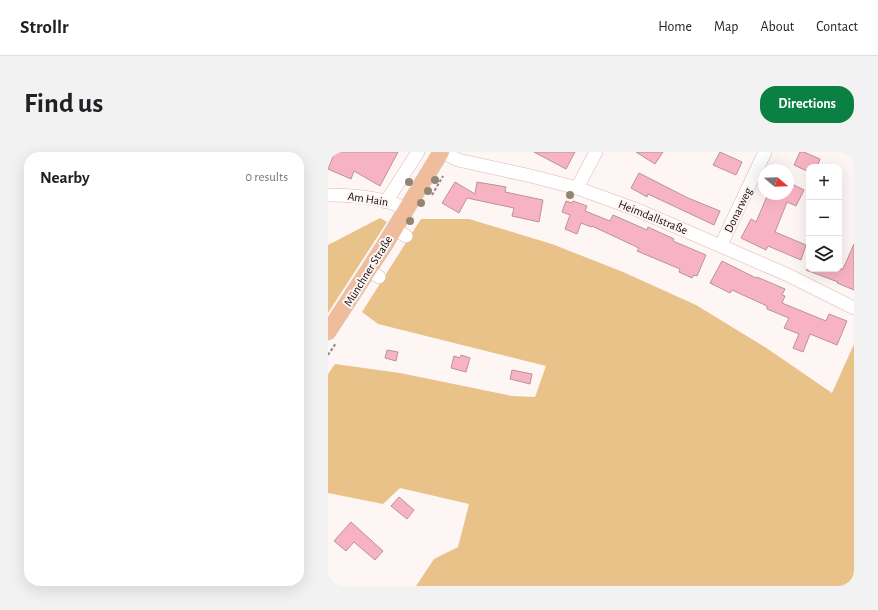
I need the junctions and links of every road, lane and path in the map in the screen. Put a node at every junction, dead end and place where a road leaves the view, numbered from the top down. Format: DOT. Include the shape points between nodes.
graph roads {
  1 [pos="418,152"];
  2 [pos="442,152"];
  3 [pos="596,152"];
  4 [pos="765,152"];
  5 [pos="576,188"];
  6 [pos="328,195"];
  7 [pos="386,202"];
  8 [pos="407,209"];
  9 [pos="721,245"];
  10 [pos="854,308"];
  11 [pos="328,332"];
  1 -- 7 [label="street"];
  2 -- 5 [label="street, Heimdallstraße" via="458,160"];
  2 -- 8 [label="main road, Münchner Straße"];
  3 -- 5 [label="street"];
  4 -- 9 [label="street, Donarweg"];
  5 -- 9 [label="street, Heimdallstraße" via="635,209"];
  6 -- 7 [label="street, Am Hain" via="352,195"];
  7 -- 8 [label="street, Am Hain"];
  8 -- 11 [label="main road, Münchner Straße" via="400,233 384,246 374,273"];
  9 -- 10 [label="street, Heimdallstraße"];
}
